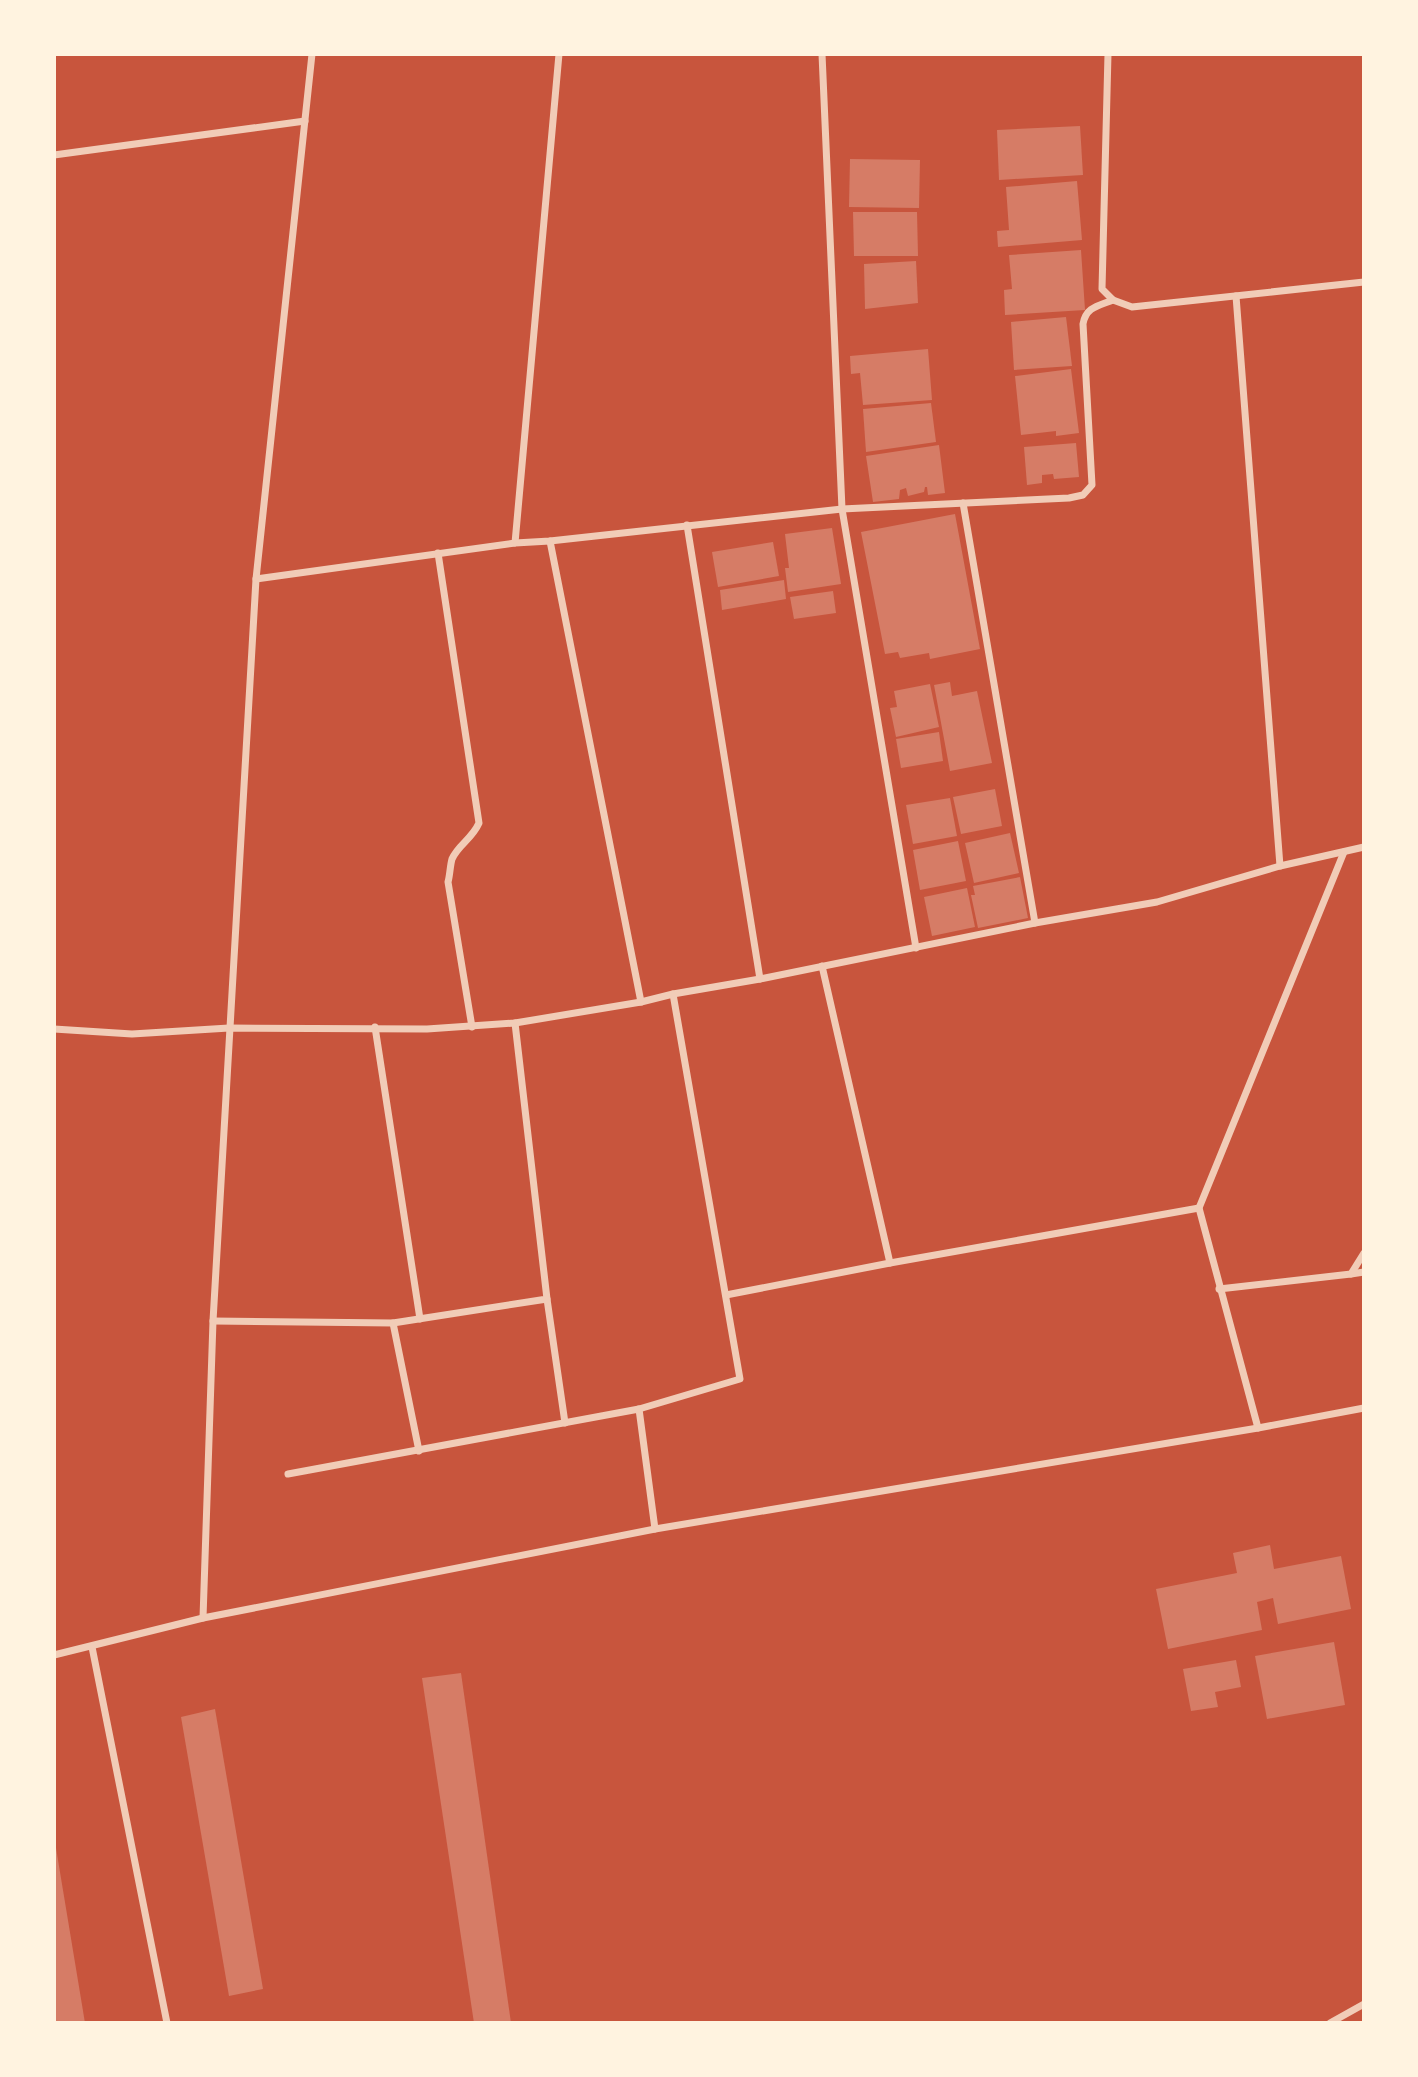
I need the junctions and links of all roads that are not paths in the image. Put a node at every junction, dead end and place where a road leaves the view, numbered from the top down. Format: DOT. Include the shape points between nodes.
graph roads {
  1 [pos="313,54"];
  2 [pos="559,54"];
  3 [pos="822,54"];
  4 [pos="1108,54"];
  5 [pos="305,121"];
  6 [pos="54,155"];
  7 [pos="1364,282"];
  8 [pos="1236,296"];
  9 [pos="1113,300"];
  10 [pos="963,503"];
  11 [pos="842,509"];
  12 [pos="687,525"];
  13 [pos="550,541"];
  14 [pos="515,543"];
  15 [pos="438,553"];
  16 [pos="256,579"];
  17 [pos="1364,847"];
  18 [pos="1345,852"];
  19 [pos="1280,866"];
  20 [pos="1035,923"];
  21 [pos="916,948"];
  22 [pos="822,965"];
  23 [pos="760,979"];
  24 [pos="673,994"];
  25 [pos="641,1002"];
  26 [pos="515,1023"];
  27 [pos="229,1027"];
  28 [pos="375,1027"];
  29 [pos="472,1027"];
  30 [pos="54,1029"];
  31 [pos="1199,1208"];
  32 [pos="1364,1253"];
  33 [pos="890,1263"];
  34 [pos="1364,1272"];
  35 [pos="1351,1274"];
  36 [pos="1219,1289"];
  37 [pos="726,1295"];
  38 [pos="547,1299"];
  39 [pos="420,1319"];
  40 [pos="213,1321"];
  41 [pos="393,1323"];
  42 [pos="1364,1408"];
  43 [pos="639,1409"];
  44 [pos="565,1423"];
  45 [pos="1258,1428"];
  46 [pos="419,1451"];
  47 [pos="288,1474"];
  48 [pos="655,1530"];
  49 [pos="203,1618"];
  50 [pos="92,1647"];
  51 [pos="54,1655"];
  52 [pos="1364,2004"];
  53 [pos="167,2023"];
  54 [pos="1330,2023"];
  1 -- 5 [label="street"];
  2 -- 14 [label="street"];
  3 -- 11 [label="street"];
  4 -- 9 [label="street" via="1102,289"];
  5 -- 6 [label="street"];
  5 -- 16 [label="street"];
  7 -- 8 [label="street"];
  8 -- 9 [label="street" via="1132,307"];
  8 -- 19 [label="street"];
  9 -- 10 [label="street" via="1090,309 1083,324 1091,485 1083,495 1069,498"];
  10 -- 11 [label="street"];
  10 -- 20 [label="street"];
  11 -- 12 [label="street"];
  11 -- 21 [label="street"];
  12 -- 13 [label="street"];
  12 -- 23 [label="street"];
  13 -- 14 [label="street"];
  13 -- 25 [label="street"];
  14 -- 15 [label="street"];
  15 -- 16 [label="street"];
  15 -- 29 [label="street" via="479,823 452,859 448,882"];
  16 -- 27 [label="street"];
  17 -- 18 [label="street"];
  18 -- 19 [label="street"];
  18 -- 31 [label="street"];
  19 -- 20 [label="street" via="1157,902"];
  20 -- 21 [label="street"];
  21 -- 22 [label="street"];
  22 -- 23 [label="street"];
  22 -- 33 [label="street"];
  23 -- 24 [label="street"];
  24 -- 25 [label="street"];
  24 -- 37 [label="street"];
  25 -- 26 [label="street"];
  26 -- 29 [label="street"];
  26 -- 38 [label="street"];
  27 -- 28 [label="street"];
  27 -- 30 [label="street" via="132,1034"];
  27 -- 40 [label="street"];
  28 -- 29 [label="street"];
  28 -- 39 [label="street"];
  31 -- 33 [label="street"];
  31 -- 36 [label="street"];
  32 -- 35 [label="street"];
  33 -- 37 [label="street"];
  34 -- 35 [label="street"];
  35 -- 36 [label="street"];
  36 -- 45 [label="street"];
  37 -- 43 [label="street" via="740,1379"];
  38 -- 39 [label="street"];
  38 -- 44 [label="street"];
  39 -- 41 [label="street"];
  40 -- 41 [label="street"];
  40 -- 49 [label="street"];
  41 -- 46 [label="street"];
  42 -- 45 [label="street"];
  43 -- 44 [label="street"];
  43 -- 48 [label="street"];
  44 -- 46 [label="street"];
  45 -- 48 [label="street"];
  46 -- 47 [label="street"];
  48 -- 49 [label="street"];
  49 -- 50 [label="street"];
  50 -- 51 [label="street"];
  50 -- 53 [label="street"];
  52 -- 54 [label="street"];
}
